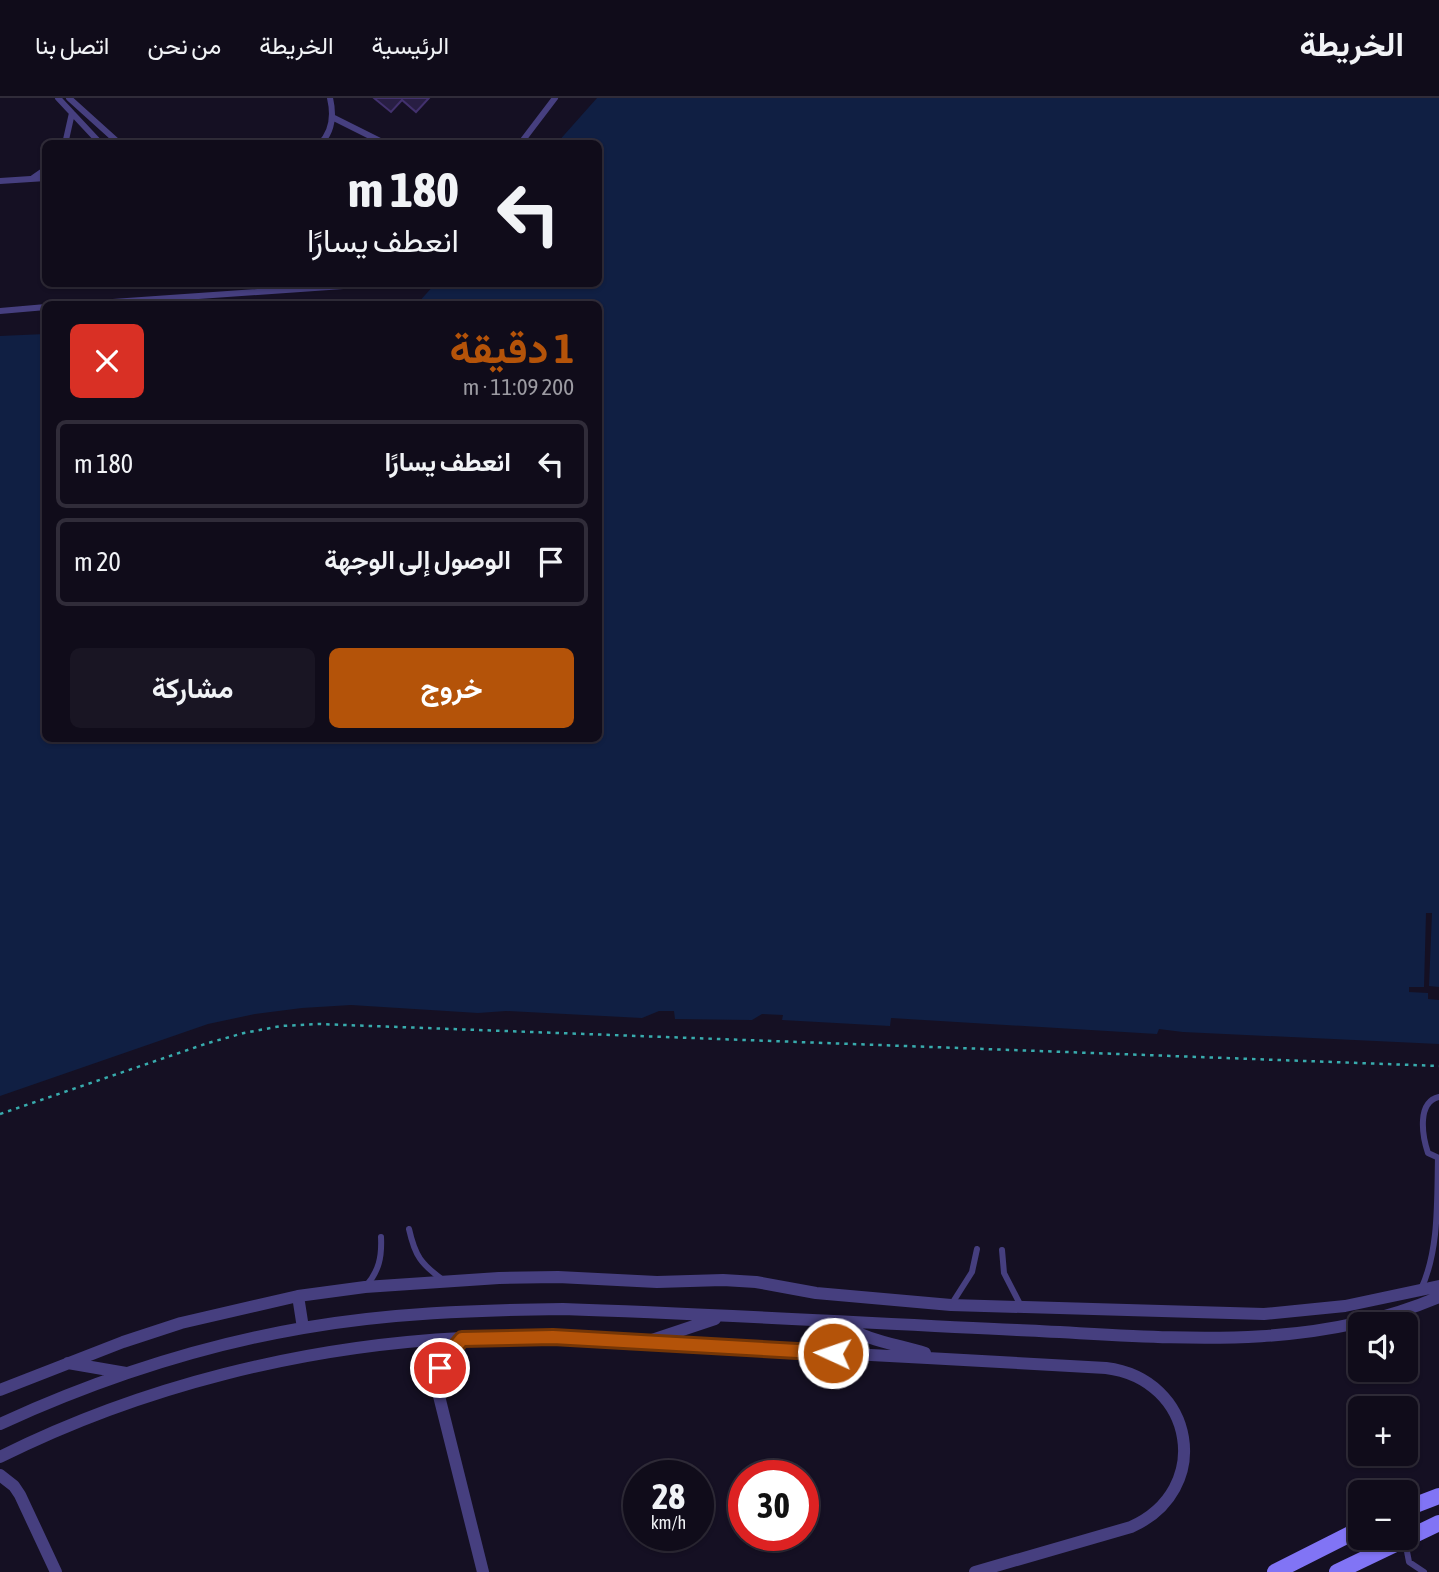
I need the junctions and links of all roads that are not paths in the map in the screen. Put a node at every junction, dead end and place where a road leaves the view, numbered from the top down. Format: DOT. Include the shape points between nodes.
graph roads {
  1 [pos="58,98"];
  2 [pos="69,98"];
  3 [pos="330,98"];
  4 [pos="555,98"];
  5 [pos="72,113"];
  6 [pos="332,117"];
  7 [pos="66,140"];
  8 [pos="97,140"];
  9 [pos="116,140"];
  10 [pos="324,140"];
  11 [pos="378,140"];
  12 [pos="523,140"];
  13 [pos="42,172"];
  14 [pos="42,178"];
  15 [pos="32,179"];
  16 [pos="0,181"];
  17 [pos="329,287"];
  18 [pos="126,301"];
  19 [pos="42,307"];
  20 [pos="0,311"];
  21 [pos="1439,1097"];
  22 [pos="1439,1158"];
  23 [pos="409,1229"];
  24 [pos="381,1237"];
  25 [pos="1438,1245"];
  26 [pos="977,1249"];
  27 [pos="1002,1250"];
  28 [pos="444,1282"];
  29 [pos="1439,1286"];
  30 [pos="365,1287"];
  31 [pos="1421,1289"];
  32 [pos="298,1296"];
  33 [pos="1439,1297"];
  34 [pos="951,1305"];
  35 [pos="1022,1307"];
  36 [pos="722,1317"];
  37 [pos="840,1322"];
  38 [pos="303,1328"];
  39 [pos="462,1339"];
  40 [pos="643,1343"];
  41 [pos="942,1359"];
  42 [pos="67,1362"];
  43 [pos="130,1373"];
  44 [pos="0,1389"];
  45 [pos="0,1424"];
  46 [pos="0,1457"];
  47 [pos="0,1475"];
  48 [pos="1439,1496"];
  49 [pos="1418,1503"];
  50 [pos="1439,1523"];
  51 [pos="1418,1533"];
  52 [pos="1348,1536"];
  53 [pos="1382,1550"];
  54 [pos="1407,1550"];
  55 [pos="56,1572"];
  56 [pos="483,1572"];
  57 [pos="975,1572"];
  58 [pos="1275,1572"];
  59 [pos="1337,1572"];
  60 [pos="1424,1572"];
  1 -- 5 [label="lane"];
  2 -- 9 [label="lane"];
  3 -- 6 [label="lane"];
  4 -- 12 [label="lane"];
  5 -- 7 [label="lane"];
  5 -- 8 [label="lane"];
  6 -- 10 [label="lane"];
  6 -- 11 [label="lane"];
  13 -- 15 [label="lane"];
  14 -- 15 [label="lane"];
  15 -- 16 [label="lane"];
  17 -- 18 [label="lane"];
  19 -- 20 [label="lane"];
  21 -- 22 [label="lane" via="1430,1099 1424,1108 1425,1144 1428,1153"];
  22 -- 25 [label="lane"];
  23 -- 28 [label="lane" via="417,1256"];
  24 -- 30 [label="lane" via="380,1263"];
  25 -- 31 [label="lane"];
  26 -- 34 [label="lane" via="972,1272"];
  27 -- 35 [label="lane" via="1004,1273"];
  28 -- 30 [label="street"];
  28 -- 34 [label="street" via="558,1277 645,1282 740,1280 816,1293"];
  29 -- 31 [label="street"];
  30 -- 32 [label="street"];
  31 -- 35 [label="street" via="1345,1306 1264,1314"];
  32 -- 38 [label="street"];
  32 -- 42 [label="street" via="181,1324"];
  33 -- 37 [label="street" via="1368,1322 1272,1336 1210,1338"];
  34 -- 35 [label="street"];
  36 -- 37 [label="street"];
  36 -- 38 [label="street" via="510,1310 403,1315"];
  36 -- 40 [label="street"];
  37 -- 41 [label="street" via="855,1333"];
  38 -- 43 [label="street"];
  39 -- 40 [label="street" via="553,1337"];
  39 -- 46 [label="street" via="348,1350 212,1377 69,1425"];
  39 -- 56 [label="street" via="440,1368 437,1388"];
  40 -- 41 [label="street"];
  41 -- 57 [label="street" via="1106,1368 1132,1374 1154,1387 1172,1407 1184,1444 1182,1470 1171,1494 1143,1521"];
  42 -- 43 [label="street"];
  42 -- 44 [label="street"];
  43 -- 45 [label="street"];
  47 -- 55 [label="street" via="20,1495"];
  48 -- 49 [label="street"];
  50 -- 51 [label="street"];
  52 -- 58 [label="street"];
  53 -- 59 [label="street"];
  54 -- 60 [label="lane" via="1409,1562"];
}
